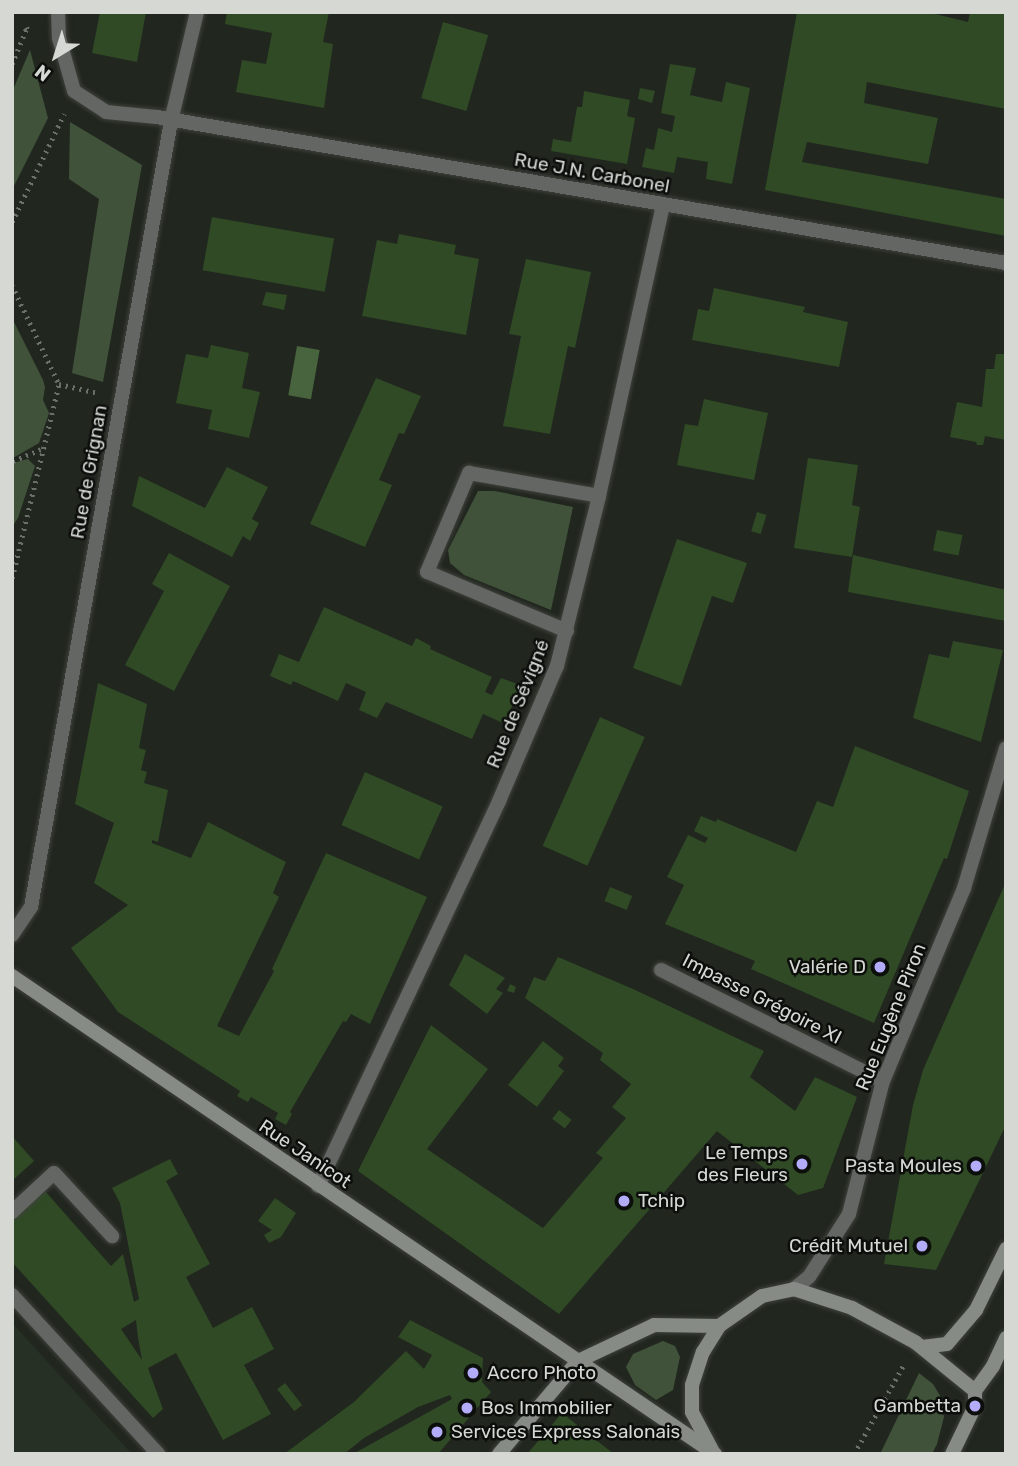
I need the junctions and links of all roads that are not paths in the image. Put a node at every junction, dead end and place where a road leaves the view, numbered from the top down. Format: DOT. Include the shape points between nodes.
graph roads {
  1 [pos="58,12"];
  2 [pos="197,12"];
  3 [pos="172,121"];
  4 [pos="663,204"];
  5 [pos="1006,263"];
  6 [pos="599,496"];
  7 [pos="567,631"];
  8 [pos="1006,748"];
  9 [pos="12,935"];
  10 [pos="661,970"];
  11 [pos="12,976"];
  12 [pos="883,1080"];
  13 [pos="318,1186"];
  14 [pos="12,1212"];
  15 [pos="112,1236"];
  16 [pos="1006,1249"];
  17 [pos="794,1289"];
  18 [pos="12,1295"];
  19 [pos="719,1326"];
  20 [pos="1006,1338"];
  21 [pos="922,1347"];
  22 [pos="578,1361"];
  23 [pos="975,1391"];
  24 [pos="714,1453"];
  25 [pos="158,1454"];
  26 [pos="499,1454"];
  27 [pos="952,1454"];
  1 -- 3 [label="street, Rue J.N. Carbonel" via="59,38 74,91 106,112"];
  2 -- 3 [label="street, Rue de Grignan"];
  3 -- 4 [label="street, Rue J.N. Carbonel"];
  3 -- 9 [label="street, Rue de Grignan" via="31,907"];
  4 -- 5 [label="street, Rue J.N. Carbonel"];
  4 -- 6 [label="street, Rue de Sévigné"];
  6 -- 7 [label="street, Rue de Sévigné"];
  6 -- 7 [label="street" via="469,473 427,572"];
  7 -- 13 [label="street, Rue de Sévigné" via="557,666 499,801"];
  8 -- 12 [label="street, Rue Eugène Piron" via="964,888"];
  10 -- 12 [label="street, Impasse Grégoire XI"];
  11 -- 13 [label="main road, Rue Janicot"];
  12 -- 17 [label="street, Rue Eugène Piron" via="849,1214 809,1278"];
  13 -- 22 [label="main road, Rue Janicot"];
  14 -- 15 [label="street" via="54,1173"];
  16 -- 21 [label="main road" via="976,1310 955,1335 947,1344"];
  17 -- 19 [label="main road" via="762,1296"];
  17 -- 21 [label="main road" via="852,1308"];
  18 -- 25 [label="street"];
  19 -- 22 [label="main road" via="654,1325"];
  19 -- 24 [label="main road" via="703,1352 692,1385 692,1412"];
  20 -- 23 [label="main road"];
  21 -- 23 [label="main road"];
  22 -- 24 [label="main road, Rue Janicot"];
  22 -- 26 [label="main road"];
  23 -- 27 [label="main road" via="975,1406"];
}
